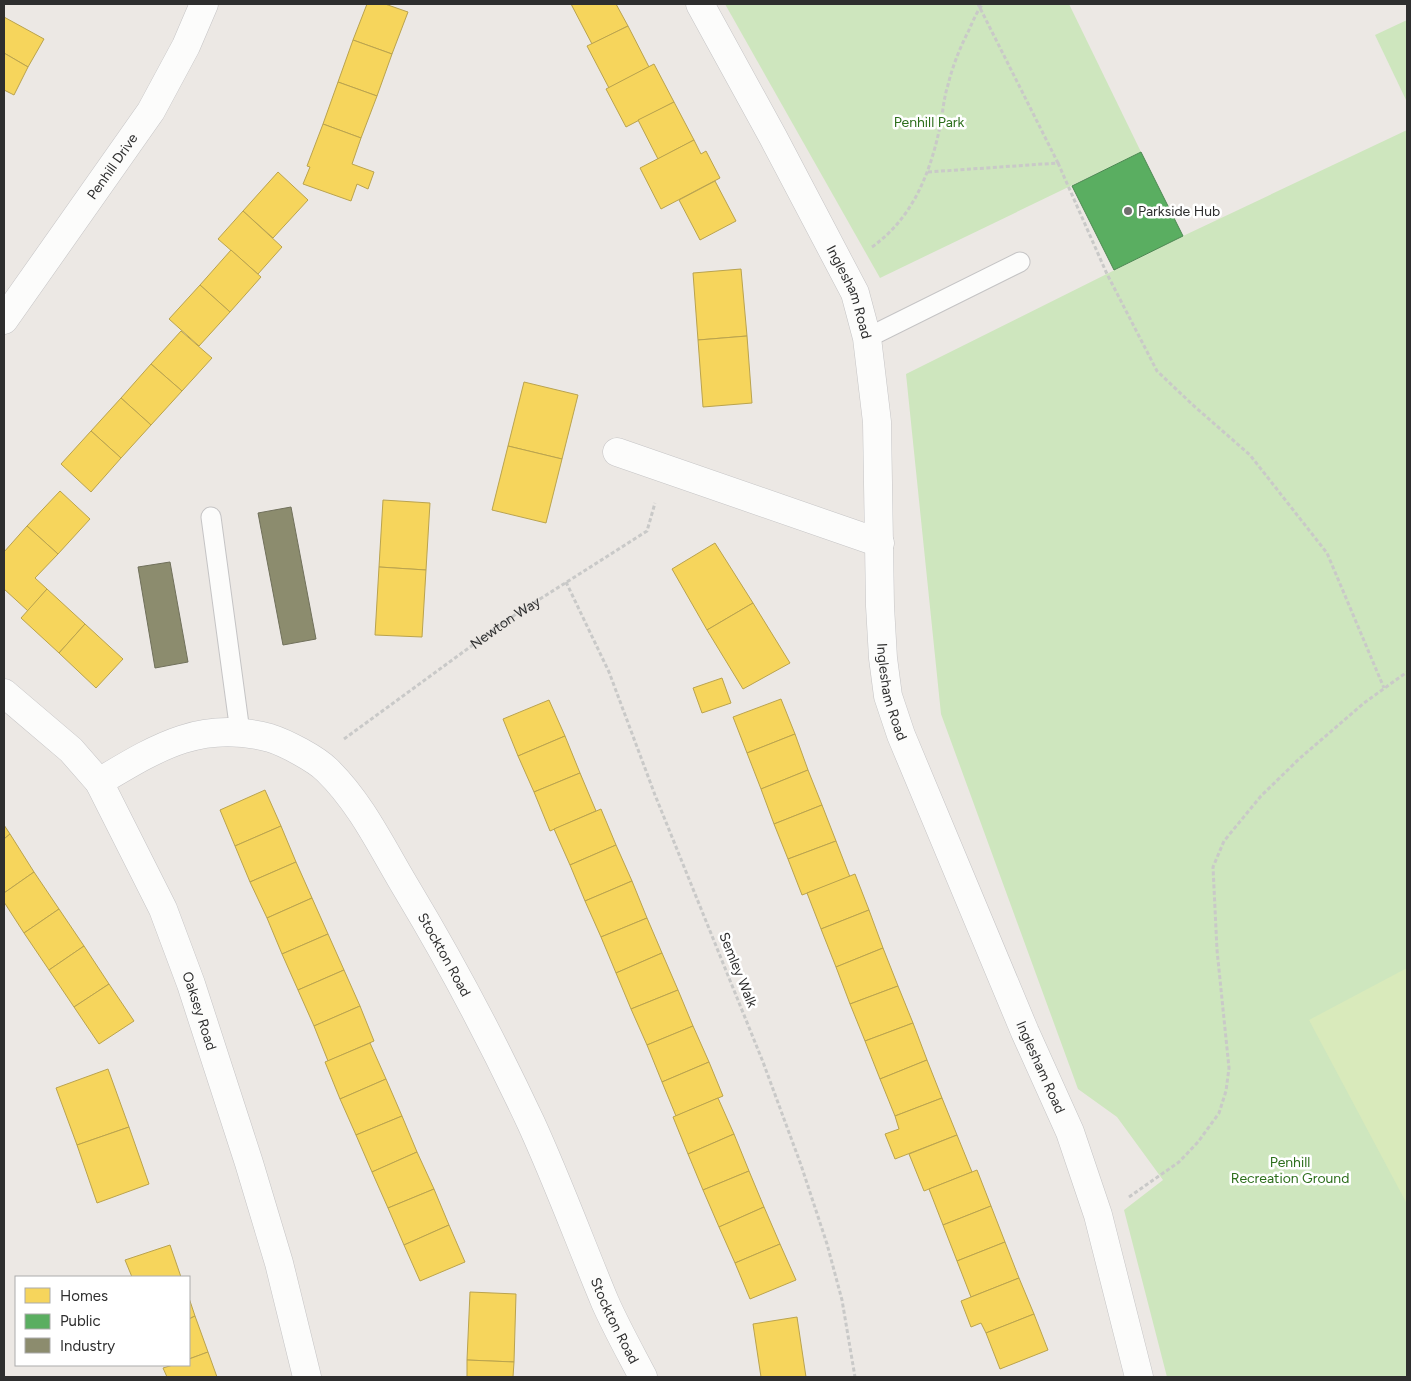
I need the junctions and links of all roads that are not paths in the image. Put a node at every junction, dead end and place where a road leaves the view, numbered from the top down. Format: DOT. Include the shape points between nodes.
graph roads {
  1 [pos="204,4"];
  2 [pos="700,4"];
  3 [pos="1020,262"];
  4 [pos="4,320"];
  5 [pos="867,338"];
  6 [pos="617,452"];
  7 [pos="210,517"];
  8 [pos="880,543"];
  9 [pos="4,693"];
  10 [pos="240,732"];
  11 [pos="99,782"];
  12 [pos="308,1377"];
  13 [pos="643,1377"];
  14 [pos="1138,1377"];
  1 -- 4 [label="street, Penhill Drive" via="186,46 151,111"];
  2 -- 5 [label="street, Inglesham Road" via="841,264 855,293"];
  3 -- 5 [label="lane"];
  5 -- 8 [label="street, Inglesham Road" via="878,422"];
  6 -- 8 [label="street"];
  7 -- 10 [label="lane"];
  8 -- 14 [label="street, Inglesham Road" via="880,606 888,696 901,735 1070,1132 1098,1215"];
  9 -- 11 [label="street, Oaksey Road" via="71,750"];
  10 -- 11 [label="street, Stockton Road" via="205,733 181,739"];
  10 -- 13 [label="street, Stockton Road" via="272,739 302,753 326,768 357,804 482,1022 531,1123 606,1304"];
  11 -- 12 [label="street, Oaksey Road" via="163,908 191,984 277,1254"];
}
